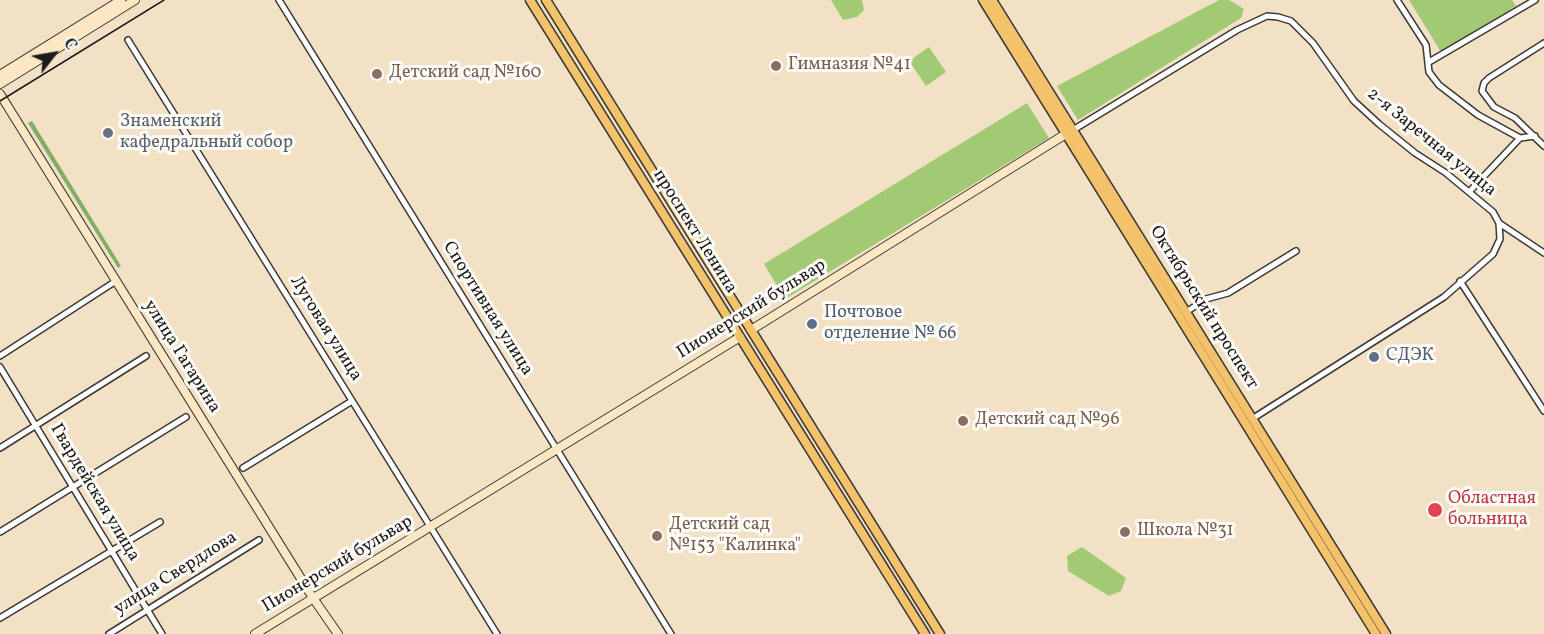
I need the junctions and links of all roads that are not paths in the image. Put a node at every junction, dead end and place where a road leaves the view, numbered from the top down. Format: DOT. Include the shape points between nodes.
graph roads {
  1 [pos="121,0"];
  2 [pos="135,0"];
  3 [pos="279,0"];
  4 [pos="530,0"];
  5 [pos="546,0"];
  6 [pos="983,0"];
  7 [pos="992,0"];
  8 [pos="1397,0"];
  9 [pos="1535,0"];
  10 [pos="113,10"];
  11 [pos="1267,16"];
  12 [pos="128,40"];
  13 [pos="1544,43"];
  14 [pos="1429,62"];
  15 [pos="0,75"];
  16 [pos="0,84"];
  17 [pos="0,93"];
  18 [pos="1070,132"];
  19 [pos="1535,136"];
  20 [pos="1520,138"];
  21 [pos="1544,146"];
  22 [pos="1469,192"];
  23 [pos="1499,223"];
  24 [pos="1296,251"];
  25 [pos="1544,253"];
  26 [pos="116,281"];
  27 [pos="1460,281"];
  28 [pos="1186,312"];
  29 [pos="751,330"];
  30 [pos="740,337"];
  31 [pos="0,356"];
  32 [pos="146,356"];
  33 [pos="0,367"];
  34 [pos="352,401"];
  35 [pos="1544,411"];
  36 [pos="186,417"];
  37 [pos="1249,421"];
  38 [pos="36,426"];
  39 [pos="0,448"];
  40 [pos="557,450"];
  41 [pos="243,468"];
  42 [pos="74,488"];
  43 [pos="160,522"];
  44 [pos="431,528"];
  45 [pos="0,532"];
  46 [pos="259,540"];
  47 [pos="111,551"];
  48 [pos="313,598"];
  49 [pos="147,610"];
  50 [pos="0,618"];
  51 [pos="109,634"];
  52 [pos="162,634"];
  53 [pos="255,634"];
  54 [pos="338,634"];
  55 [pos="497,634"];
  56 [pos="671,634"];
  57 [pos="925,634"];
  58 [pos="940,634"];
  59 [pos="1376,634"];
  60 [pos="1386,634"];
  1 -- 10 [label="street"];
  2 -- 10 [label="street"];
  3 -- 40 [label="street, Спортивная улица"];
  4 -- 30 [label="main road, проспект Ленина"];
  5 -- 29 [label="main road, проспект Ленина"];
  6 -- 18 [label="main road, Октябрьский проспект"];
  7 -- 18 [label="main road, Октябрьский проспект"];
  8 -- 14 [label="street" via="1426,45"];
  9 -- 14 [label="street"];
  10 -- 15 [label="street"];
  10 -- 16 [label="street"];
  11 -- 18 [label="street, Пионерский бульвар"];
  11 -- 22 [label="street, 2-я Заречная улица" via="1291,21 1313,43 1354,101"];
  12 -- 34 [label="street, Луговая улица"];
  13 -- 19 [label="street" via="1489,78 1482,91 1494,107 1515,118"];
  14 -- 20 [label="street" via="1429,72 1453,99"];
  17 -- 26 [label="street, улица Гагарина"];
  18 -- 28 [label="main road, Октябрьский проспект"];
  18 -- 29 [label="street, Пионерский бульвар"];
  18 -- 37 [label="main road, Октябрьский проспект"];
  19 -- 20 [label="street"];
  19 -- 21 [label="street"];
  20 -- 22 [label="street"];
  22 -- 23 [label="street, 2-я Заречная улица" via="1493,212"];
  23 -- 25 [label="street, 2-я Заречная улица"];
  23 -- 27 [label="street, 2-я Заречная улица" via="1498,247"];
  24 -- 28 [label="street" via="1228,293 1206,299"];
  26 -- 31 [label="street"];
  26 -- 48 [label="street, улица Гагарина"];
  27 -- 35 [label="street"];
  27 -- 37 [label="street, 2-я Заречная улица" via="1432,307"];
  28 -- 37 [label="main road, Октябрьский проспект"];
  29 -- 30 [label="main road, Пионерский бульвар"];
  29 -- 58 [label="main road, проспект Ленина"];
  30 -- 40 [label="street, Пионерский бульвар"];
  30 -- 57 [label="main road, проспект Ленина"];
  32 -- 38 [label="street"];
  33 -- 38 [label="street, Гвардейская улица"];
  34 -- 41 [label="street"];
  34 -- 44 [label="street, Луговая улица"];
  36 -- 42 [label="street"];
  37 -- 59 [label="main road, Октябрьский проспект"];
  37 -- 60 [label="main road, Октябрьский проспект"];
  38 -- 39 [label="street"];
  38 -- 42 [label="street, Гвардейская улица"];
  40 -- 44 [label="street, Пионерский бульвар"];
  40 -- 56 [label="street, Спортивная улица"];
  42 -- 45 [label="street"];
  42 -- 47 [label="street, Гвардейская улица"];
  43 -- 47 [label="street"];
  44 -- 48 [label="street, Пионерский бульвар"];
  44 -- 55 [label="street, Луговая улица"];
  46 -- 49 [label="street, улица Свердлова"];
  47 -- 49 [label="street, Гвардейская улица"];
  47 -- 50 [label="street"];
  48 -- 53 [label="street, Пионерский бульвар"];
  48 -- 54 [label="street, улица Гагарина"];
  49 -- 51 [label="street, улица Свердлова"];
  49 -- 52 [label="street, Гвардейская улица"];
}
